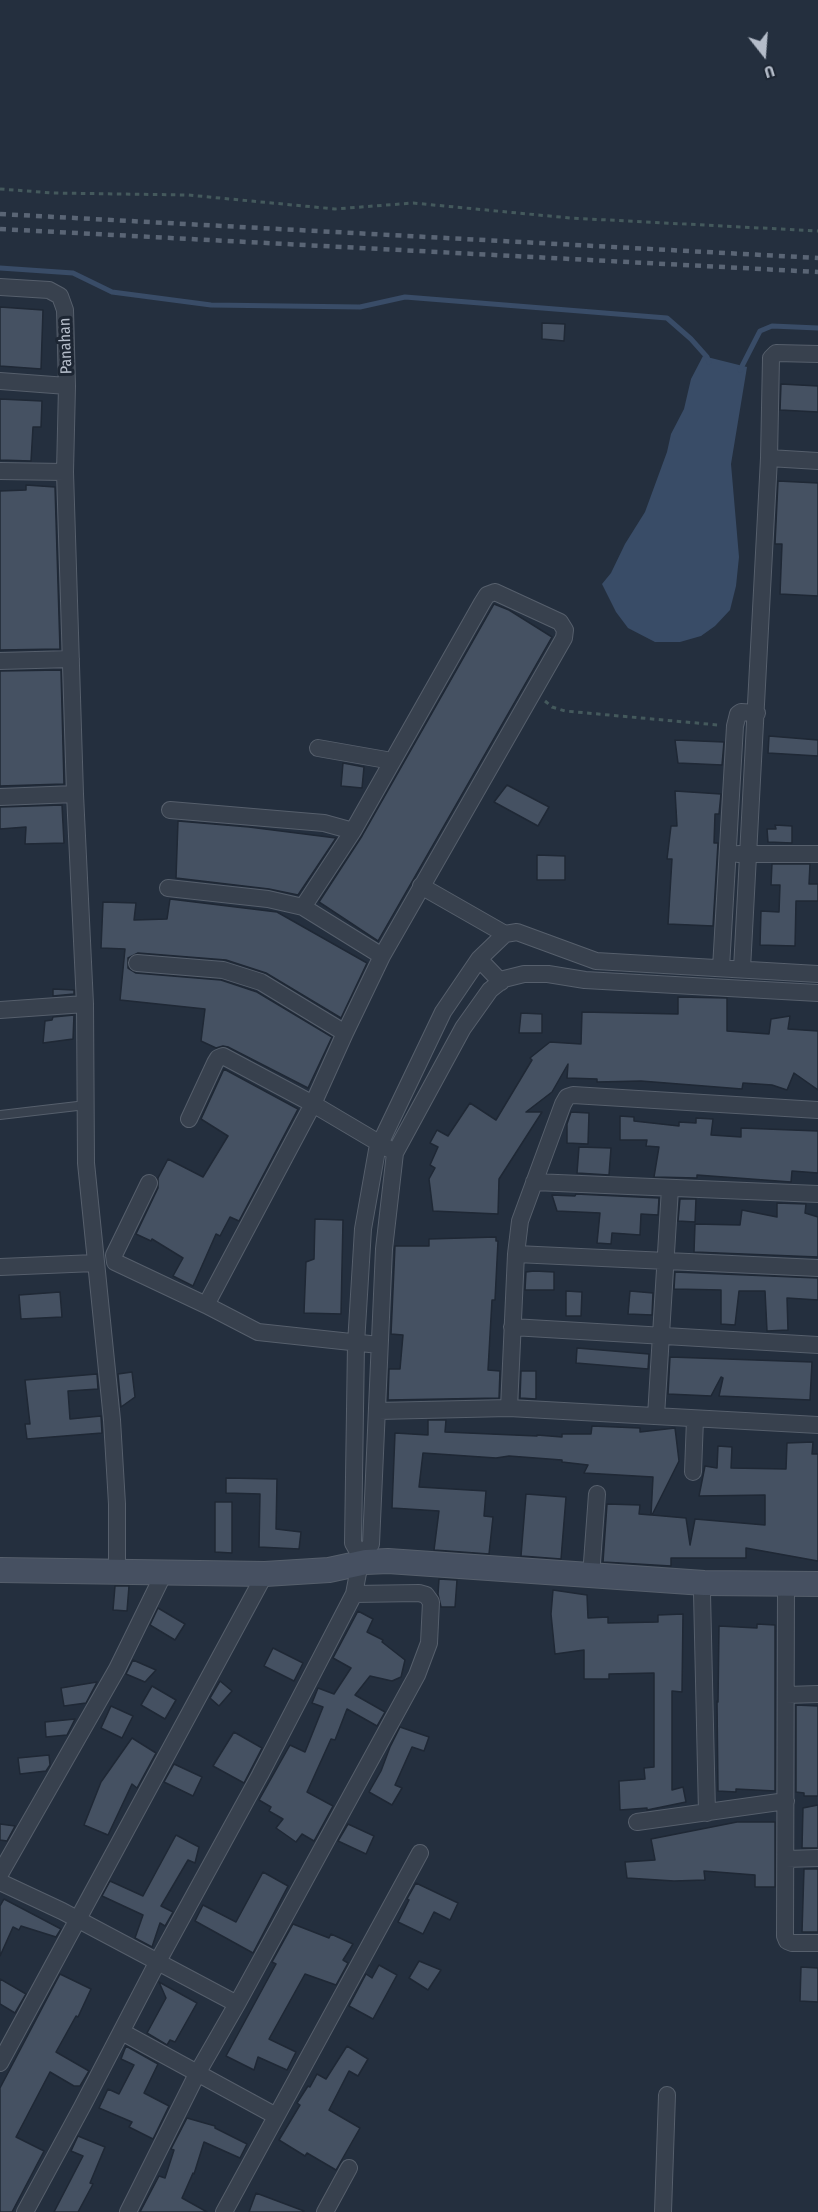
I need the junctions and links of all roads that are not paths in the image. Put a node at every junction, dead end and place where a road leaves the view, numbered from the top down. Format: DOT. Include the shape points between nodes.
graph roads {
  1 [pos="0,287"];
  2 [pos="818,354"];
  3 [pos="0,381"];
  4 [pos="67,386"];
  5 [pos="769,458"];
  6 [pos="818,462"];
  7 [pos="0,471"];
  8 [pos="65,472"];
  9 [pos="71,659"];
  10 [pos="0,661"];
  11 [pos="757,713"];
  12 [pos="318,748"];
  13 [pos="392,761"];
  14 [pos="75,794"];
  15 [pos="0,796"];
  16 [pos="170,810"];
  17 [pos="353,831"];
  18 [pos="728,854"];
  19 [pos="747,854"];
  20 [pos="818,854"];
  21 [pos="421,886"];
  22 [pos="168,888"];
  23 [pos="303,907"];
  24 [pos="505,934"];
  25 [pos="558,948"];
  26 [pos="382,956"];
  27 [pos="479,959"];
  28 [pos="137,963"];
  29 [pos="721,968"];
  30 [pos="742,969"];
  31 [pos="549,974"];
  32 [pos="818,974"];
  33 [pos="501,982"];
  34 [pos="818,993"];
  35 [pos="85,1004"];
  36 [pos="0,1010"];
  37 [pos="345,1033"];
  38 [pos="313,1104"];
  39 [pos="87,1105"];
  40 [pos="818,1110"];
  41 [pos="0,1115"];
  42 [pos="189,1119"];
  43 [pos="379,1144"];
  44 [pos="395,1153"];
  45 [pos="534,1182"];
  46 [pos="148,1183"];
  47 [pos="670,1188"];
  48 [pos="818,1194"];
  49 [pos="516,1254"];
  50 [pos="665,1260"];
  51 [pos="95,1263"];
  52 [pos="0,1267"];
  53 [pos="818,1268"];
  54 [pos="206,1305"];
  55 [pos="512,1327"];
  56 [pos="660,1336"];
  57 [pos="356,1344"];
  58 [pos="379,1345"];
  59 [pos="818,1345"];
  60 [pos="509,1408"];
  61 [pos="378,1411"];
  62 [pos="656,1416"];
  63 [pos="695,1419"];
  64 [pos="818,1425"];
  65 [pos="693,1472"];
  66 [pos="597,1494"];
  67 [pos="361,1560"];
  68 [pos="0,1570"];
  69 [pos="117,1573"];
  70 [pos="164,1573"];
  71 [pos="265,1575"];
  72 [pos="591,1576"];
  73 [pos="704,1583"];
  74 [pos="786,1584"];
  75 [pos="818,1584"];
  76 [pos="354,1594"];
  77 [pos="818,1694"];
  78 [pos="786,1695"];
  79 [pos="786,1801"];
  80 [pos="707,1813"];
  81 [pos="637,1822"];
  82 [pos="420,1853"];
  83 [pos="818,1858"];
  84 [pos="786,1859"];
  85 [pos="0,1874"];
  86 [pos="0,1882"];
  87 [pos="77,1920"];
  88 [pos="818,1943"];
  89 [pos="157,1963"];
  90 [pos="237,2004"];
  91 [pos="122,2032"];
  92 [pos="0,2063"];
  93 [pos="198,2072"];
  94 [pos="667,2095"];
  95 [pos="276,2116"];
  96 [pos="349,2168"];
  97 [pos="25,2212"];
  98 [pos="128,2212"];
  99 [pos="224,2212"];
  100 [pos="325,2212"];
  101 [pos="663,2212"];
  1 -- 4 [label="street, Panahan" via="49,290 60,296 65,310"];
  2 -- 5 [label="street" via="776,353 771,358"];
  3 -- 4 [label="street"];
  4 -- 8 [label="street"];
  5 -- 6 [label="street"];
  5 -- 11 [label="street"];
  7 -- 8 [label="street"];
  8 -- 9 [label="street"];
  9 -- 10 [label="street"];
  9 -- 14 [label="street"];
  11 -- 18 [label="street" via="741,712 735,726"];
  11 -- 19 [label="street"];
  12 -- 13 [label="street"];
  13 -- 17 [label="street"];
  13 -- 21 [label="street" via="487,595 495,592 560,621 564,638"];
  14 -- 15 [label="street"];
  14 -- 35 [label="street"];
  16 -- 17 [label="street" via="324,823"];
  17 -- 23 [label="street"];
  18 -- 19 [label="street"];
  18 -- 29 [label="street"];
  19 -- 20 [label="street"];
  19 -- 30 [label="street"];
  21 -- 24 [label="street"];
  21 -- 26 [label="street"];
  22 -- 23 [label="street" via="268,899"];
  23 -- 26 [label="street"];
  24 -- 25 [label="street" via="517,932"];
  24 -- 27 [label="street"];
  25 -- 29 [label="street" via="596,961"];
  25 -- 31 [label="street"];
  26 -- 37 [label="street"];
  27 -- 33 [label="street"];
  27 -- 43 [label="street" via="443,1012"];
  28 -- 37 [label="street" via="224,970 261,982"];
  29 -- 30 [label="street"];
  30 -- 32 [label="street"];
  31 -- 33 [label="street" via="524,974"];
  31 -- 34 [label="street" via="585,980"];
  33 -- 44 [label="street" via="490,990 463,1028"];
  35 -- 36 [label="street"];
  35 -- 39 [label="street"];
  37 -- 38 [label="street"];
  38 -- 42 [label="street" via="224,1056 215,1063"];
  38 -- 43 [label="street"];
  38 -- 54 [label="street"];
  39 -- 41 [label="lane"];
  39 -- 51 [label="street" via="86,1163"];
  40 -- 45 [label="street" via="573,1095 562,1104"];
  43 -- 44 [label="street"];
  43 -- 57 [label="street" via="363,1229"];
  44 -- 58 [label="street"];
  45 -- 47 [label="street"];
  45 -- 49 [label="street" via="520,1221"];
  46 -- 54 [label="street" via="114,1255 116,1262"];
  47 -- 48 [label="street"];
  47 -- 50 [label="street"];
  49 -- 50 [label="street"];
  49 -- 55 [label="street"];
  50 -- 53 [label="street"];
  50 -- 56 [label="street"];
  51 -- 52 [label="street"];
  51 -- 69 [label="street" via="112,1420"];
  54 -- 57 [label="street" via="258,1332"];
  55 -- 56 [label="street"];
  55 -- 60 [label="street"];
  56 -- 59 [label="street"];
  56 -- 62 [label="street"];
  57 -- 58 [label="street"];
  57 -- 67 [label="street" via="353,1543"];
  58 -- 61 [label="street"];
  60 -- 61 [label="street"];
  60 -- 62 [label="street"];
  61 -- 67 [label="street" via="371,1544"];
  62 -- 63 [label="street"];
  63 -- 64 [label="street"];
  63 -- 65 [label="street"];
  66 -- 72 [label="street"];
  67 -- 71 [label="street" via="339,1569"];
  67 -- 72 [label="street"];
  67 -- 76 [label="street"];
  68 -- 69 [label="street"];
  69 -- 70 [label="street"];
  70 -- 71 [label="street"];
  70 -- 85 [label="street" via="117,1669"];
  71 -- 87 [label="street"];
  72 -- 73 [label="street"];
  73 -- 74 [label="street"];
  73 -- 80 [label="street"];
  74 -- 75 [label="street"];
  74 -- 78 [label="street"];
  76 -- 89 [label="street"];
  76 -- 90 [label="street" via="426,1595 431,1602 429,1643 417,1675"];
  77 -- 78 [label="street"];
  78 -- 79 [label="street"];
  79 -- 80 [label="street"];
  79 -- 84 [label="street"];
  80 -- 81 [label="street"];
  82 -- 95 [label="street"];
  83 -- 84 [label="street"];
  84 -- 88 [label="street" via="787,1941"];
  86 -- 87 [label="street"];
  87 -- 89 [label="street"];
  87 -- 92 [label="street"];
  89 -- 90 [label="street"];
  89 -- 91 [label="street"];
  90 -- 93 [label="street"];
  91 -- 93 [label="street"];
  91 -- 97 [label="street"];
  93 -- 95 [label="street"];
  93 -- 98 [label="street"];
  94 -- 101 [label="street"];
  95 -- 99 [label="street"];
  96 -- 100 [label="street"];
}
